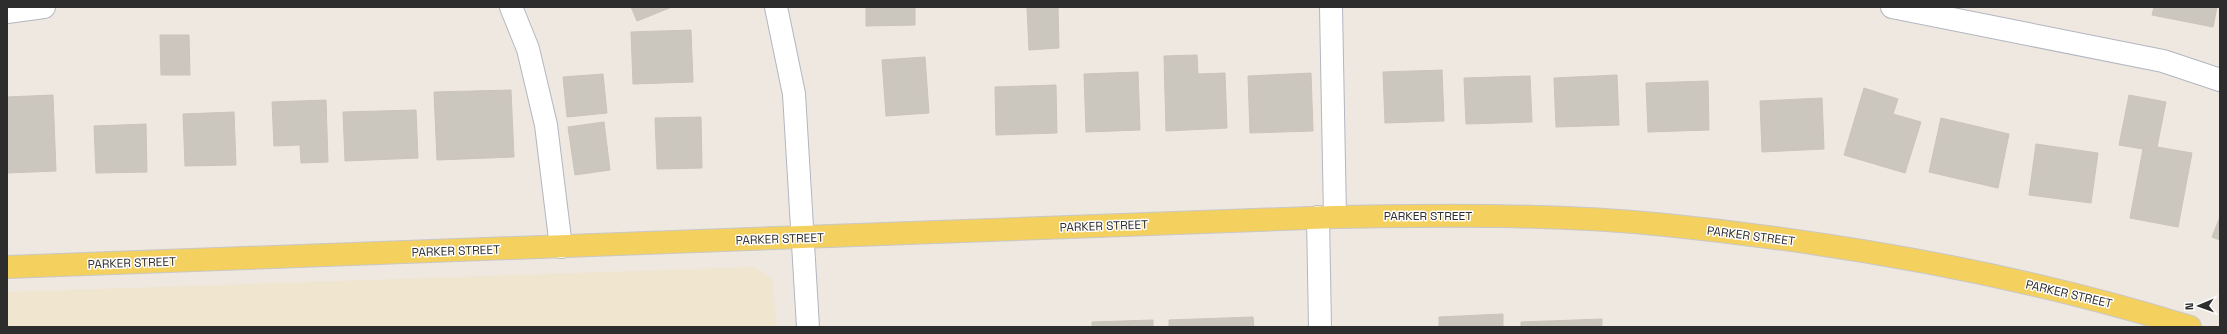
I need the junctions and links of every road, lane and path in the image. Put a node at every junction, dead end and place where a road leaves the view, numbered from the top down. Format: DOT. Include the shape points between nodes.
graph roads {
  1 [pos="44,7"];
  2 [pos="511,7"];
  3 [pos="776,7"];
  4 [pos="1331,7"];
  5 [pos="1892,7"];
  6 [pos="7,12"];
  7 [pos="2220,80"];
  8 [pos="1326,217"];
  9 [pos="801,238"];
  10 [pos="561,247"];
  11 [pos="7,267"];
  12 [pos="808,327"];
  13 [pos="1320,327"];
  14 [pos="2190,327"];
  1 -- 6 [label="street"];
  2 -- 10 [label="street" via="528,49 546,124"];
  3 -- 9 [label="street" via="794,94"];
  4 -- 8 [label="street"];
  5 -- 7 [label="street" via="2162,61"];
  8 -- 9 [label="main road, PARKER STREET"];
  8 -- 13 [label="street"];
  8 -- 14 [label="main road, PARKER STREET" via="1548,219 1665,225 1947,265 2135,310"];
  9 -- 10 [label="main road, PARKER STREET"];
  9 -- 12 [label="street"];
  10 -- 11 [label="main road, PARKER STREET"];
}
